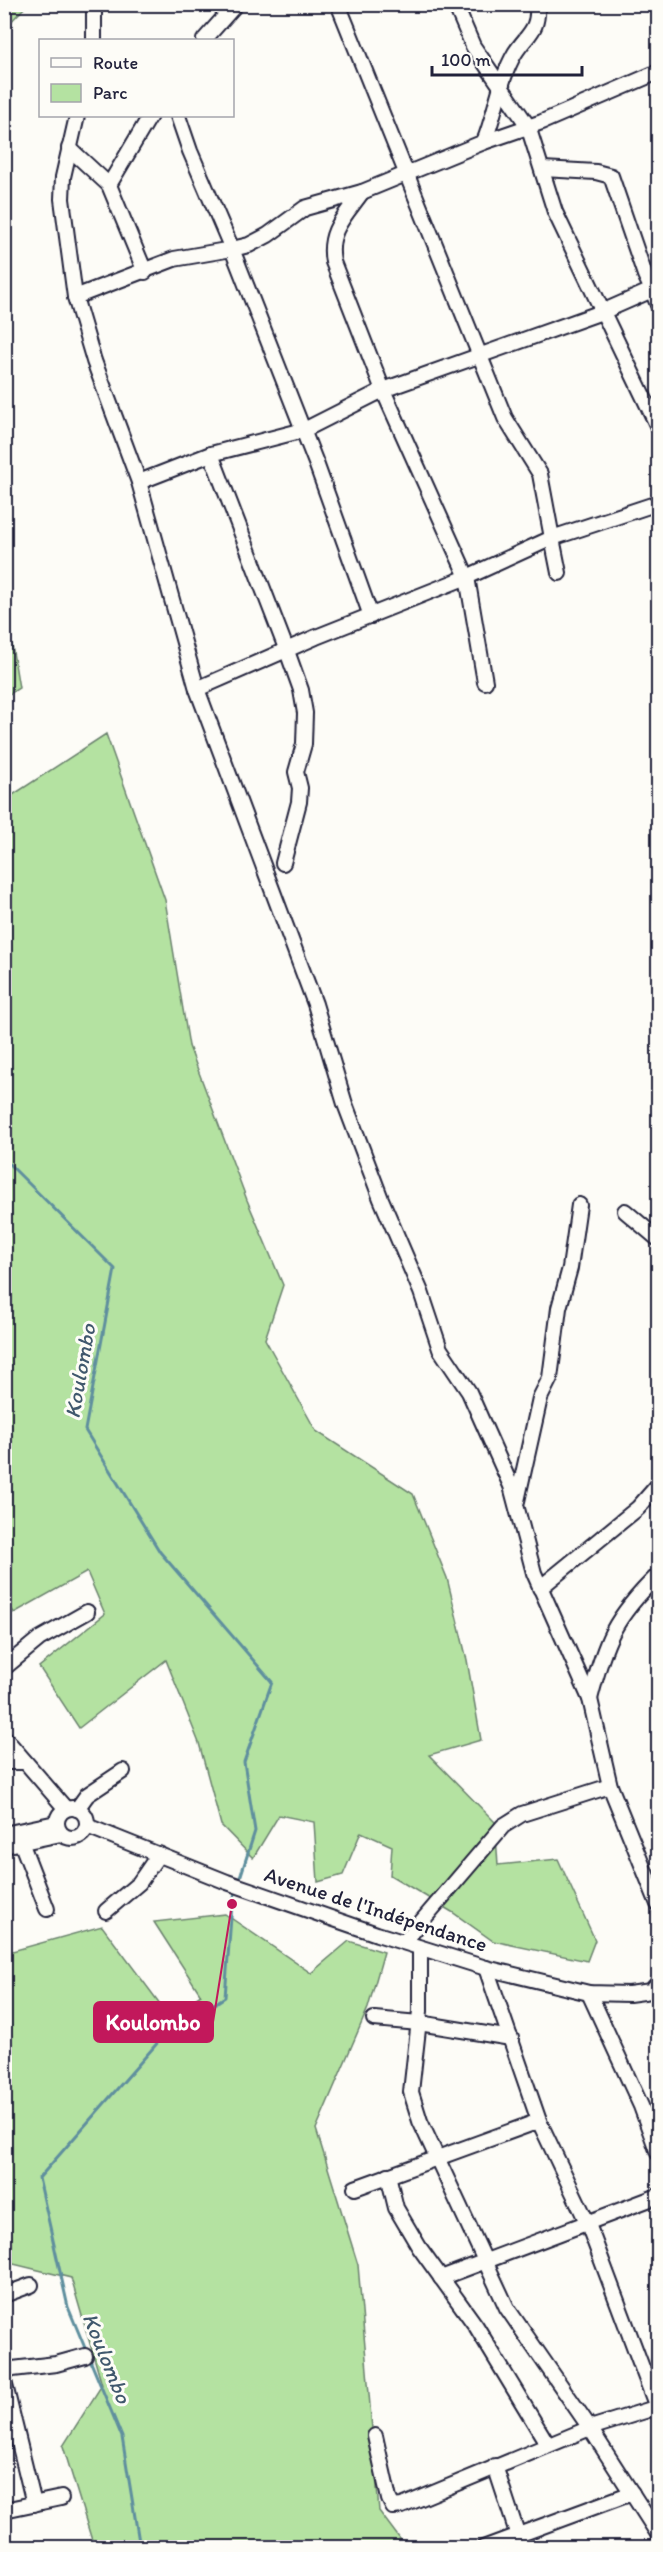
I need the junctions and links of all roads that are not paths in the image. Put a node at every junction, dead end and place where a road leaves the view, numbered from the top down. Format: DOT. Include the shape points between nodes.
graph roads {
  1 [pos="94,4"];
  2 [pos="236,4"];
  3 [pos="338,4"];
  4 [pos="455,4"];
  5 [pos="537,4"];
  6 [pos="94,39"];
  7 [pos="205,39"];
  8 [pos="658,72"];
  9 [pos="500,89"];
  10 [pos="77,117"];
  11 [pos="149,117"];
  12 [pos="178,117"];
  13 [pos="528,126"];
  14 [pos="484,141"];
  15 [pos="69,148"];
  16 [pos="543,169"];
  17 [pos="404,174"];
  18 [pos="109,185"];
  19 [pos="362,192"];
  20 [pos="232,249"];
  21 [pos="145,272"];
  22 [pos="655,289"];
  23 [pos="75,297"];
  24 [pos="658,305"];
  25 [pos="602,312"];
  26 [pos="481,354"];
  27 [pos="383,390"];
  28 [pos="658,427"];
  29 [pos="304,430"];
  30 [pos="211,454"];
  31 [pos="139,482"];
  32 [pos="658,503"];
  33 [pos="552,538"];
  34 [pos="559,573"];
  35 [pos="466,577"];
  36 [pos="371,616"];
  37 [pos="287,651"];
  38 [pos="485,682"];
  39 [pos="197,689"];
  40 [pos="283,863"];
  41 [pos="579,1205"];
  42 [pos="625,1211"];
  43 [pos="658,1239"];
  44 [pos="658,1485"];
  45 [pos="516,1506"];
  46 [pos="658,1575"];
  47 [pos="540,1588"];
  48 [pos="87,1612"];
  49 [pos="4,1668"];
  50 [pos="590,1699"];
  51 [pos="4,1737"];
  52 [pos="4,1762"];
  53 [pos="25,1762"];
  54 [pos="123,1771"];
  55 [pos="610,1786"];
  56 [pos="71,1809"];
  57 [pos="87,1826"];
  58 [pos="58,1829"];
  59 [pos="4,1834"];
  60 [pos="21,1842"];
  61 [pos="4,1846"];
  62 [pos="159,1854"];
  63 [pos="658,1904"];
  64 [pos="47,1909"];
  65 [pos="106,1911"];
  66 [pos="404,1942"];
  67 [pos="420,1948"];
  68 [pos="486,1968"];
  69 [pos="658,1983"];
  70 [pos="589,1993"];
  71 [pos="374,2019"];
  72 [pos="419,2023"];
  73 [pos="511,2038"];
  74 [pos="539,2121"];
  75 [pos="658,2153"];
  76 [pos="436,2157"];
  77 [pos="388,2175"];
  78 [pos="355,2188"];
  79 [pos="658,2196"];
  80 [pos="588,2223"];
  81 [pos="486,2263"];
  82 [pos="441,2278"];
  83 [pos="31,2285"];
  84 [pos="4,2295"];
  85 [pos="85,2356"];
  86 [pos="4,2370"];
  87 [pos="4,2381"];
  88 [pos="658,2408"];
  89 [pos="590,2428"];
  90 [pos="10,2433"];
  91 [pos="375,2436"];
  92 [pos="548,2445"];
  93 [pos="495,2466"];
  94 [pos="632,2493"];
  95 [pos="61,2498"];
  96 [pos="34,2504"];
  97 [pos="4,2510"];
  98 [pos="658,2534"];
  99 [pos="519,2541"];
  100 [pos="483,2547"];
  1 -- 6 [label="street"];
  2 -- 7 [label="street"];
  3 -- 17 [label="street"];
  4 -- 9 [label="street" via="473,46"];
  5 -- 9 [label="street" via="538,22 513,56"];
  8 -- 13 [label="street"];
  9 -- 13 [label="street"];
  9 -- 14 [label="street"];
  10 -- 15 [label="street"];
  11 -- 18 [label="street"];
  12 -- 20 [label="street"];
  13 -- 14 [label="street"];
  13 -- 16 [label="street"];
  14 -- 17 [label="street"];
  15 -- 18 [label="street"];
  15 -- 23 [label="street" via="62,200"];
  16 -- 22 [label="street" via="611,176"];
  16 -- 25 [label="street" via="555,212"];
  17 -- 19 [label="street"];
  17 -- 26 [label="street"];
  18 -- 21 [label="street"];
  19 -- 20 [label="street" via="305,208 268,235"];
  19 -- 27 [label="street" via="333,234 330,246"];
  20 -- 21 [label="street" via="174,259"];
  20 -- 29 [label="street"];
  21 -- 23 [label="street"];
  22 -- 24 [label="street"];
  22 -- 25 [label="street"];
  23 -- 31 [label="street"];
  25 -- 26 [label="street"];
  25 -- 28 [label="street"];
  26 -- 27 [label="street"];
  26 -- 33 [label="street" via="505,418 540,474"];
  27 -- 29 [label="street"];
  27 -- 35 [label="street"];
  29 -- 30 [label="street"];
  29 -- 36 [label="street"];
  30 -- 31 [label="street"];
  30 -- 37 [label="street"];
  31 -- 39 [label="street"];
  32 -- 33 [label="street"];
  33 -- 34 [label="street"];
  33 -- 35 [label="street"];
  35 -- 36 [label="street"];
  35 -- 38 [label="street"];
  36 -- 37 [label="street"];
  37 -- 39 [label="street"];
  37 -- 40 [label="street" via="305,713 304,744 296,772 299,802"];
  39 -- 45 [label="street" via="315,1004 345,1104 381,1199 421,1292 440,1349 469,1392 488,1430 512,1486"];
  41 -- 45 [label="street" via="550,1378 540,1398"];
  42 -- 43 [label="street"];
  44 -- 47 [label="street" via="638,1509"];
  45 -- 47 [label="street"];
  46 -- 50 [label="street" via="634,1598 611,1630"];
  47 -- 50 [label="street"];
  48 -- 49 [label="street" via="39,1639"];
  50 -- 55 [label="street"];
  51 -- 53 [label="street"];
  52 -- 53 [label="street"];
  53 -- 56 [label="street"];
  54 -- 56 [label="street"];
  55 -- 63 [label="street"];
  55 -- 66 [label="street" via="522,1814 503,1826"];
  56 -- 57 [label="street" via="85,1815"];
  56 -- 58 [label="street" via="58,1816"];
  57 -- 58 [label="street" via="76,1838 68,1838"];
  57 -- 62 [label="street, Avenue de l'Indépendance"];
  58 -- 59 [label="street"];
  58 -- 60 [label="street"];
  60 -- 61 [label="street"];
  60 -- 64 [label="street"];
  62 -- 65 [label="street" via="139,1883"];
  62 -- 66 [label="street, Avenue de l'Indépendance" via="227,1882"];
  66 -- 67 [label="street, Avenue de l'Indépendance"];
  67 -- 68 [label="street, Avenue de l'Indépendance"];
  67 -- 72 [label="street"];
  68 -- 70 [label="street, Avenue de l'Indépendance"];
  68 -- 73 [label="street"];
  69 -- 70 [label="street, Avenue de l'Indépendance" via="651,1990 629,1994"];
  70 -- 75 [label="street" via="641,2106"];
  71 -- 72 [label="street"];
  72 -- 73 [label="street"];
  72 -- 76 [label="street" via="411,2092"];
  73 -- 74 [label="street"];
  74 -- 76 [label="street"];
  74 -- 80 [label="street"];
  76 -- 77 [label="street"];
  76 -- 81 [label="street"];
  77 -- 78 [label="street"];
  77 -- 82 [label="street" via="396,2208"];
  79 -- 80 [label="street"];
  80 -- 81 [label="street"];
  80 -- 88 [label="street"];
  81 -- 82 [label="street"];
  81 -- 89 [label="street" via="507,2308"];
  82 -- 92 [label="street" via="476,2326"];
  83 -- 84 [label="street"];
  85 -- 86 [label="street"];
  87 -- 90 [label="street"];
  88 -- 89 [label="street"];
  89 -- 92 [label="street"];
  89 -- 94 [label="street"];
  90 -- 96 [label="street"];
  91 -- 93 [label="street" via="393,2507"];
  92 -- 93 [label="street"];
  93 -- 99 [label="street"];
  94 -- 98 [label="street"];
  94 -- 99 [label="street"];
  95 -- 96 [label="street"];
  96 -- 97 [label="street"];
  99 -- 100 [label="street"];
}
